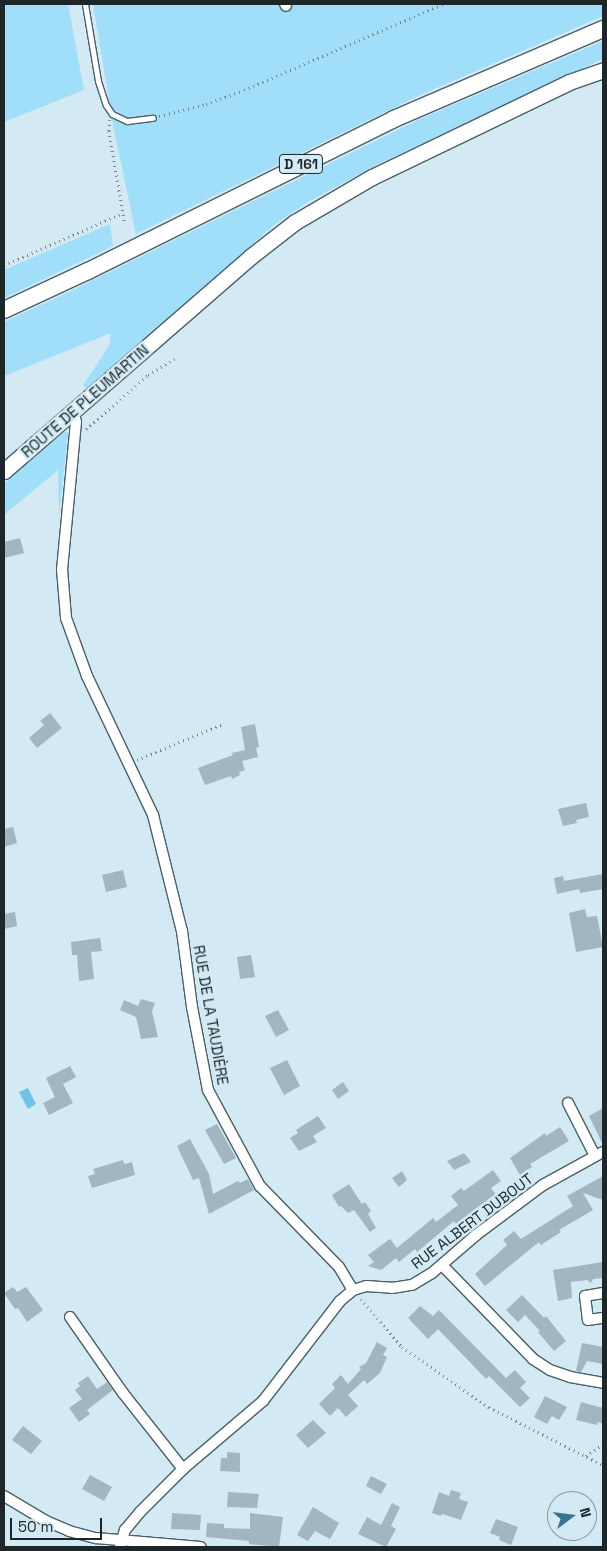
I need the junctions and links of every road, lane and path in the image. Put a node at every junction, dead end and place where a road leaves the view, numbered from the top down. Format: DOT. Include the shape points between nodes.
graph roads {
  1 [pos="85,4"];
  2 [pos="443,4"];
  3 [pos="603,29"];
  4 [pos="603,70"];
  5 [pos="112,114"];
  6 [pos="153,118"];
  7 [pos="123,212"];
  8 [pos="125,224"];
  9 [pos="4,265"];
  10 [pos="4,310"];
  11 [pos="174,359"];
  12 [pos="73,411"];
  13 [pos="74,437"];
  14 [pos="4,471"];
  15 [pos="225,722"];
  16 [pos="129,763"];
  17 [pos="568,1103"];
  18 [pos="599,1154"];
  19 [pos="442,1265"];
  20 [pos="353,1290"];
  21 [pos="603,1293"];
  22 [pos="70,1317"];
  23 [pos="603,1318"];
  24 [pos="603,1383"];
  25 [pos="603,1444"];
  26 [pos="586,1456"];
  27 [pos="603,1465"];
  28 [pos="183,1469"];
  29 [pos="4,1496"];
  30 [pos="120,1544"];
  31 [pos="201,1547"];
  1 -- 5 [label="lane" via="102,96"];
  2 -- 6 [label="path" via="244,90"];
  3 -- 10 [label="main road, D 161" via="394,119"];
  4 -- 12 [label="main road, ROUTE DE PLEUMARTIN" via="569,82 428,149 319,206 273,238"];
  5 -- 6 [label="lane" via="127,121"];
  5 -- 7 [label="path" via="108,131"];
  7 -- 8 [label="path"];
  7 -- 9 [label="path"];
  11 -- 13 [label="path" via="148,375"];
  12 -- 13 [label="street, RUE DE LA TAUDIÈRE" via="76,422"];
  12 -- 14 [label="main road, ROUTE DE PLEUMARTIN"];
  13 -- 16 [label="street, RUE DE LA TAUDIÈRE" via="62,569 63,600 78,656"];
  15 -- 16 [label="path"];
  16 -- 20 [label="street, RUE DE LA TAUDIÈRE" via="153,815 169,871 208,1090 260,1186 339,1268"];
  17 -- 18 [label="street"];
  18 -- 19 [label="street, RUE ALBERT DUBOUT" via="511,1208"];
  19 -- 20 [label="street, RUE ALBERT DUBOUT" via="412,1285 392,1288 366,1286"];
  19 -- 24 [label="street" via="533,1359 570,1377"];
  20 -- 26 [label="path" via="402,1346 437,1372 489,1407"];
  20 -- 28 [label="street" via="340,1301 263,1401"];
  21 -- 23 [label="street" via="585,1296 588,1320"];
  22 -- 28 [label="street" via="123,1393"];
  25 -- 26 [label="path"];
  26 -- 27 [label="path"];
  28 -- 30 [label="street" via="140,1512 125,1530"];
  29 -- 30 [label="street" via="69,1531"];
  30 -- 31 [label="street"];
}
